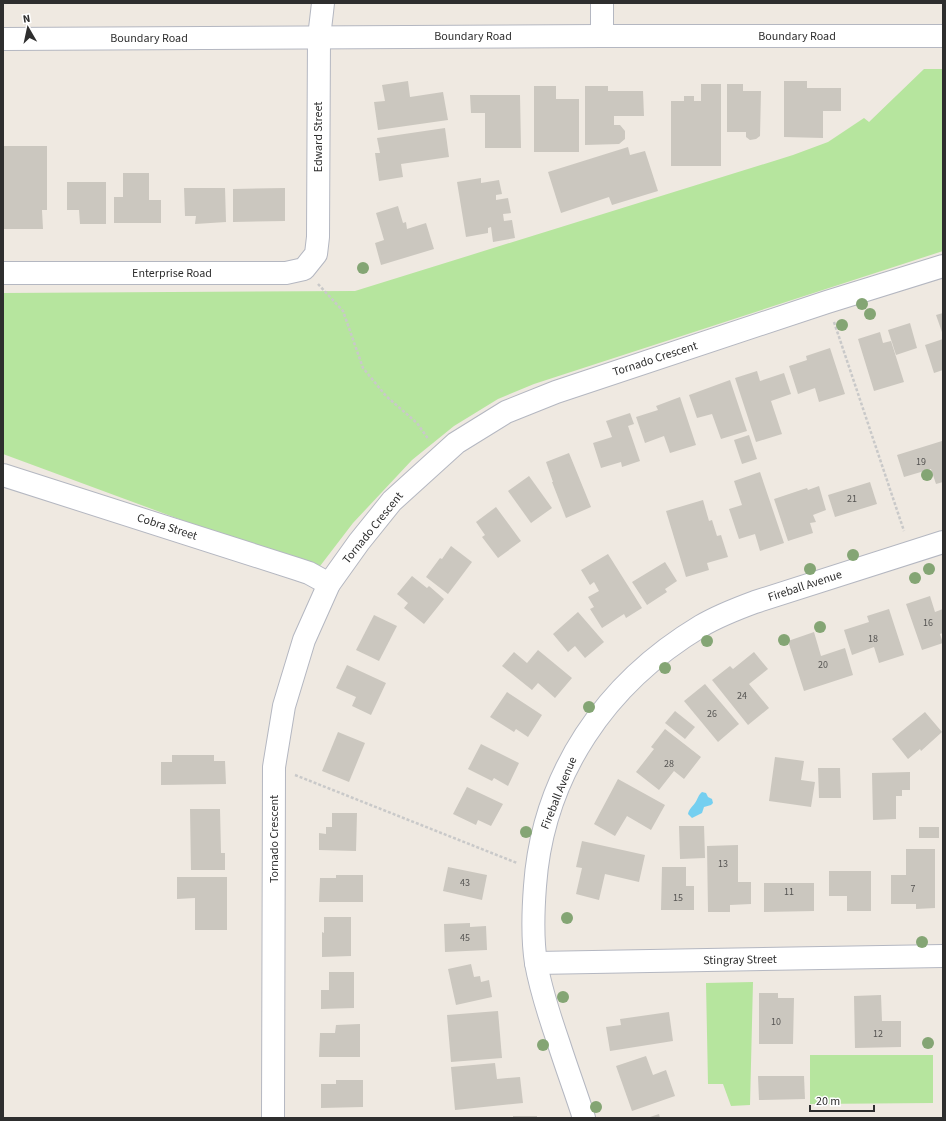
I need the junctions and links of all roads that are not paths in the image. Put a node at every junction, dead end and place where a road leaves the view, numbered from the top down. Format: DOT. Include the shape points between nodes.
graph roads {
  1 [pos="323,3"];
  2 [pos="602,3"];
  3 [pos="602,36"];
  4 [pos="943,36"];
  5 [pos="319,37"];
  6 [pos="3,39"];
  7 [pos="943,266"];
  8 [pos="304,268"];
  9 [pos="3,273"];
  10 [pos="3,475"];
  11 [pos="943,542"];
  12 [pos="329,584"];
  13 [pos="943,956"];
  14 [pos="536,963"];
  15 [pos="273,1118"];
  16 [pos="584,1118"];
  1 -- 5 [label="street, Edward Street"];
  2 -- 3 [label="street"];
  3 -- 4 [label="street, Boundary Road"];
  3 -- 5 [label="street, Boundary Road"];
  5 -- 6 [label="street, Boundary Road"];
  5 -- 8 [label="street, Edward Street" via="318,237 316,254"];
  7 -- 12 [label="street, Tornado Crescent" via="556,392 506,412 456,443 392,501"];
  8 -- 9 [label="street, Enterprise Road" via="286,273"];
  10 -- 12 [label="street, Cobra Street" via="309,573"];
  11 -- 14 [label="street, Fireball Avenue" via="735,609 661,652 626,683 593,723 575,752 547,818 536,870 533,918"];
  12 -- 15 [label="street, Tornado Crescent" via="297,662 284,706 274,766"];
  13 -- 14 [label="street, Stingray Street"];
  14 -- 16 [label="street, Fireball Avenue" via="543,995"];
}
